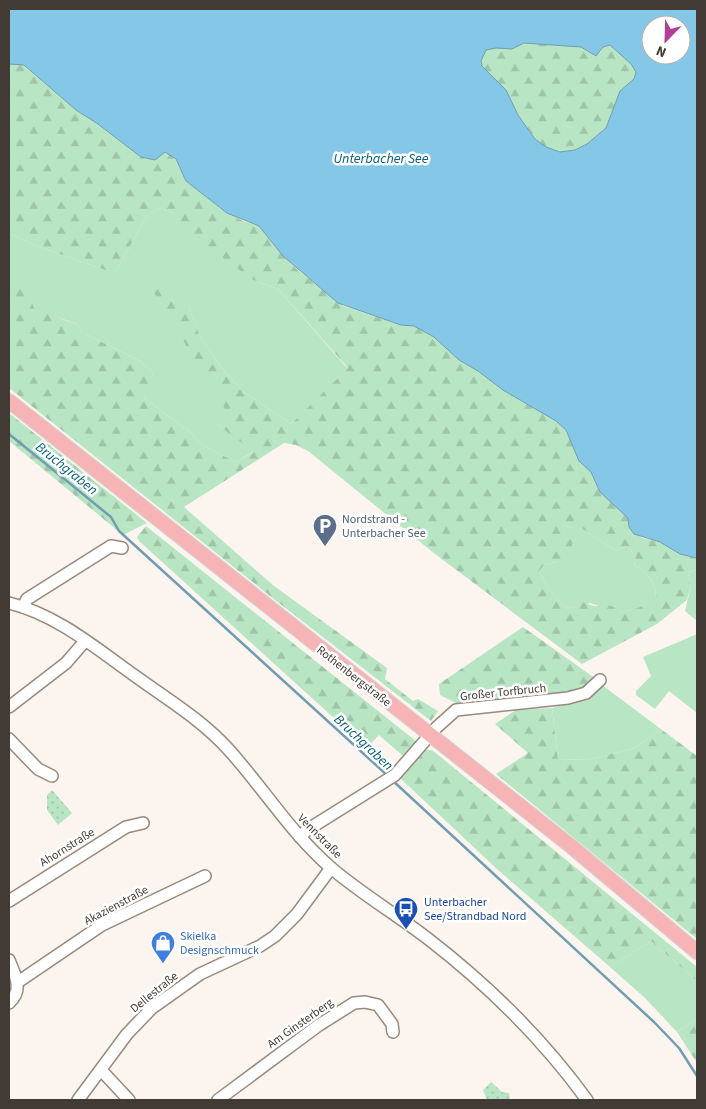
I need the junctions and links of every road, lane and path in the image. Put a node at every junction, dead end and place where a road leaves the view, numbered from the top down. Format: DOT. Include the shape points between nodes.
graph roads {
  1 [pos="9,401"];
  2 [pos="122,548"];
  3 [pos="9,603"];
  4 [pos="23,607"];
  5 [pos="85,641"];
  6 [pos="600,680"];
  7 [pos="9,707"];
  8 [pos="430,736"];
  9 [pos="9,739"];
  10 [pos="52,776"];
  11 [pos="143,823"];
  12 [pos="300,837"];
  13 [pos="331,868"];
  14 [pos="206,876"];
  15 [pos="9,901"];
  16 [pos="697,952"];
  17 [pos="9,960"];
  18 [pos="18,982"];
  19 [pos="9,1003"];
  20 [pos="393,1032"];
  21 [pos="101,1070"];
  22 [pos="78,1100"];
  23 [pos="129,1100"];
  24 [pos="218,1100"];
  25 [pos="587,1100"];
  1 -- 8 [label="main road, Rothenbergstraße"];
  2 -- 4 [label="street" via="111,546 27,600"];
  3 -- 4 [label="street, Vennstraße"];
  4 -- 5 [label="street, Vennstraße"];
  5 -- 7 [label="street" via="66,663"];
  5 -- 12 [label="street, Vennstraße" via="210,730"];
  6 -- 8 [label="street, Großer Torfbruch" via="586,693 568,698 456,710"];
  8 -- 12 [label="street, Großer Torfbruch" via="395,776"];
  8 -- 16 [label="main road, Rothenbergstraße"];
  9 -- 10 [label="street" via="38,769"];
  11 -- 15 [label="street, Ahornstraße" via="126,827"];
  12 -- 13 [label="street, Vennstraße"];
  13 -- 21 [label="street, Dellestraße" via="282,930 260,946 200,974 154,1007 132,1028"];
  13 -- 25 [label="street, Vennstraße" via="428,939 507,1005 550,1052"];
  14 -- 18 [label="street, Akazienstraße" via="102,925"];
  17 -- 18 [label="street"];
  18 -- 19 [label="street" via="16,996"];
  20 -- 24 [label="street, Am Ginsterberg" via="392,1024 378,1005 354,1003"];
  21 -- 22 [label="street, Dellestraße"];
  21 -- 23 [label="street"];
}
